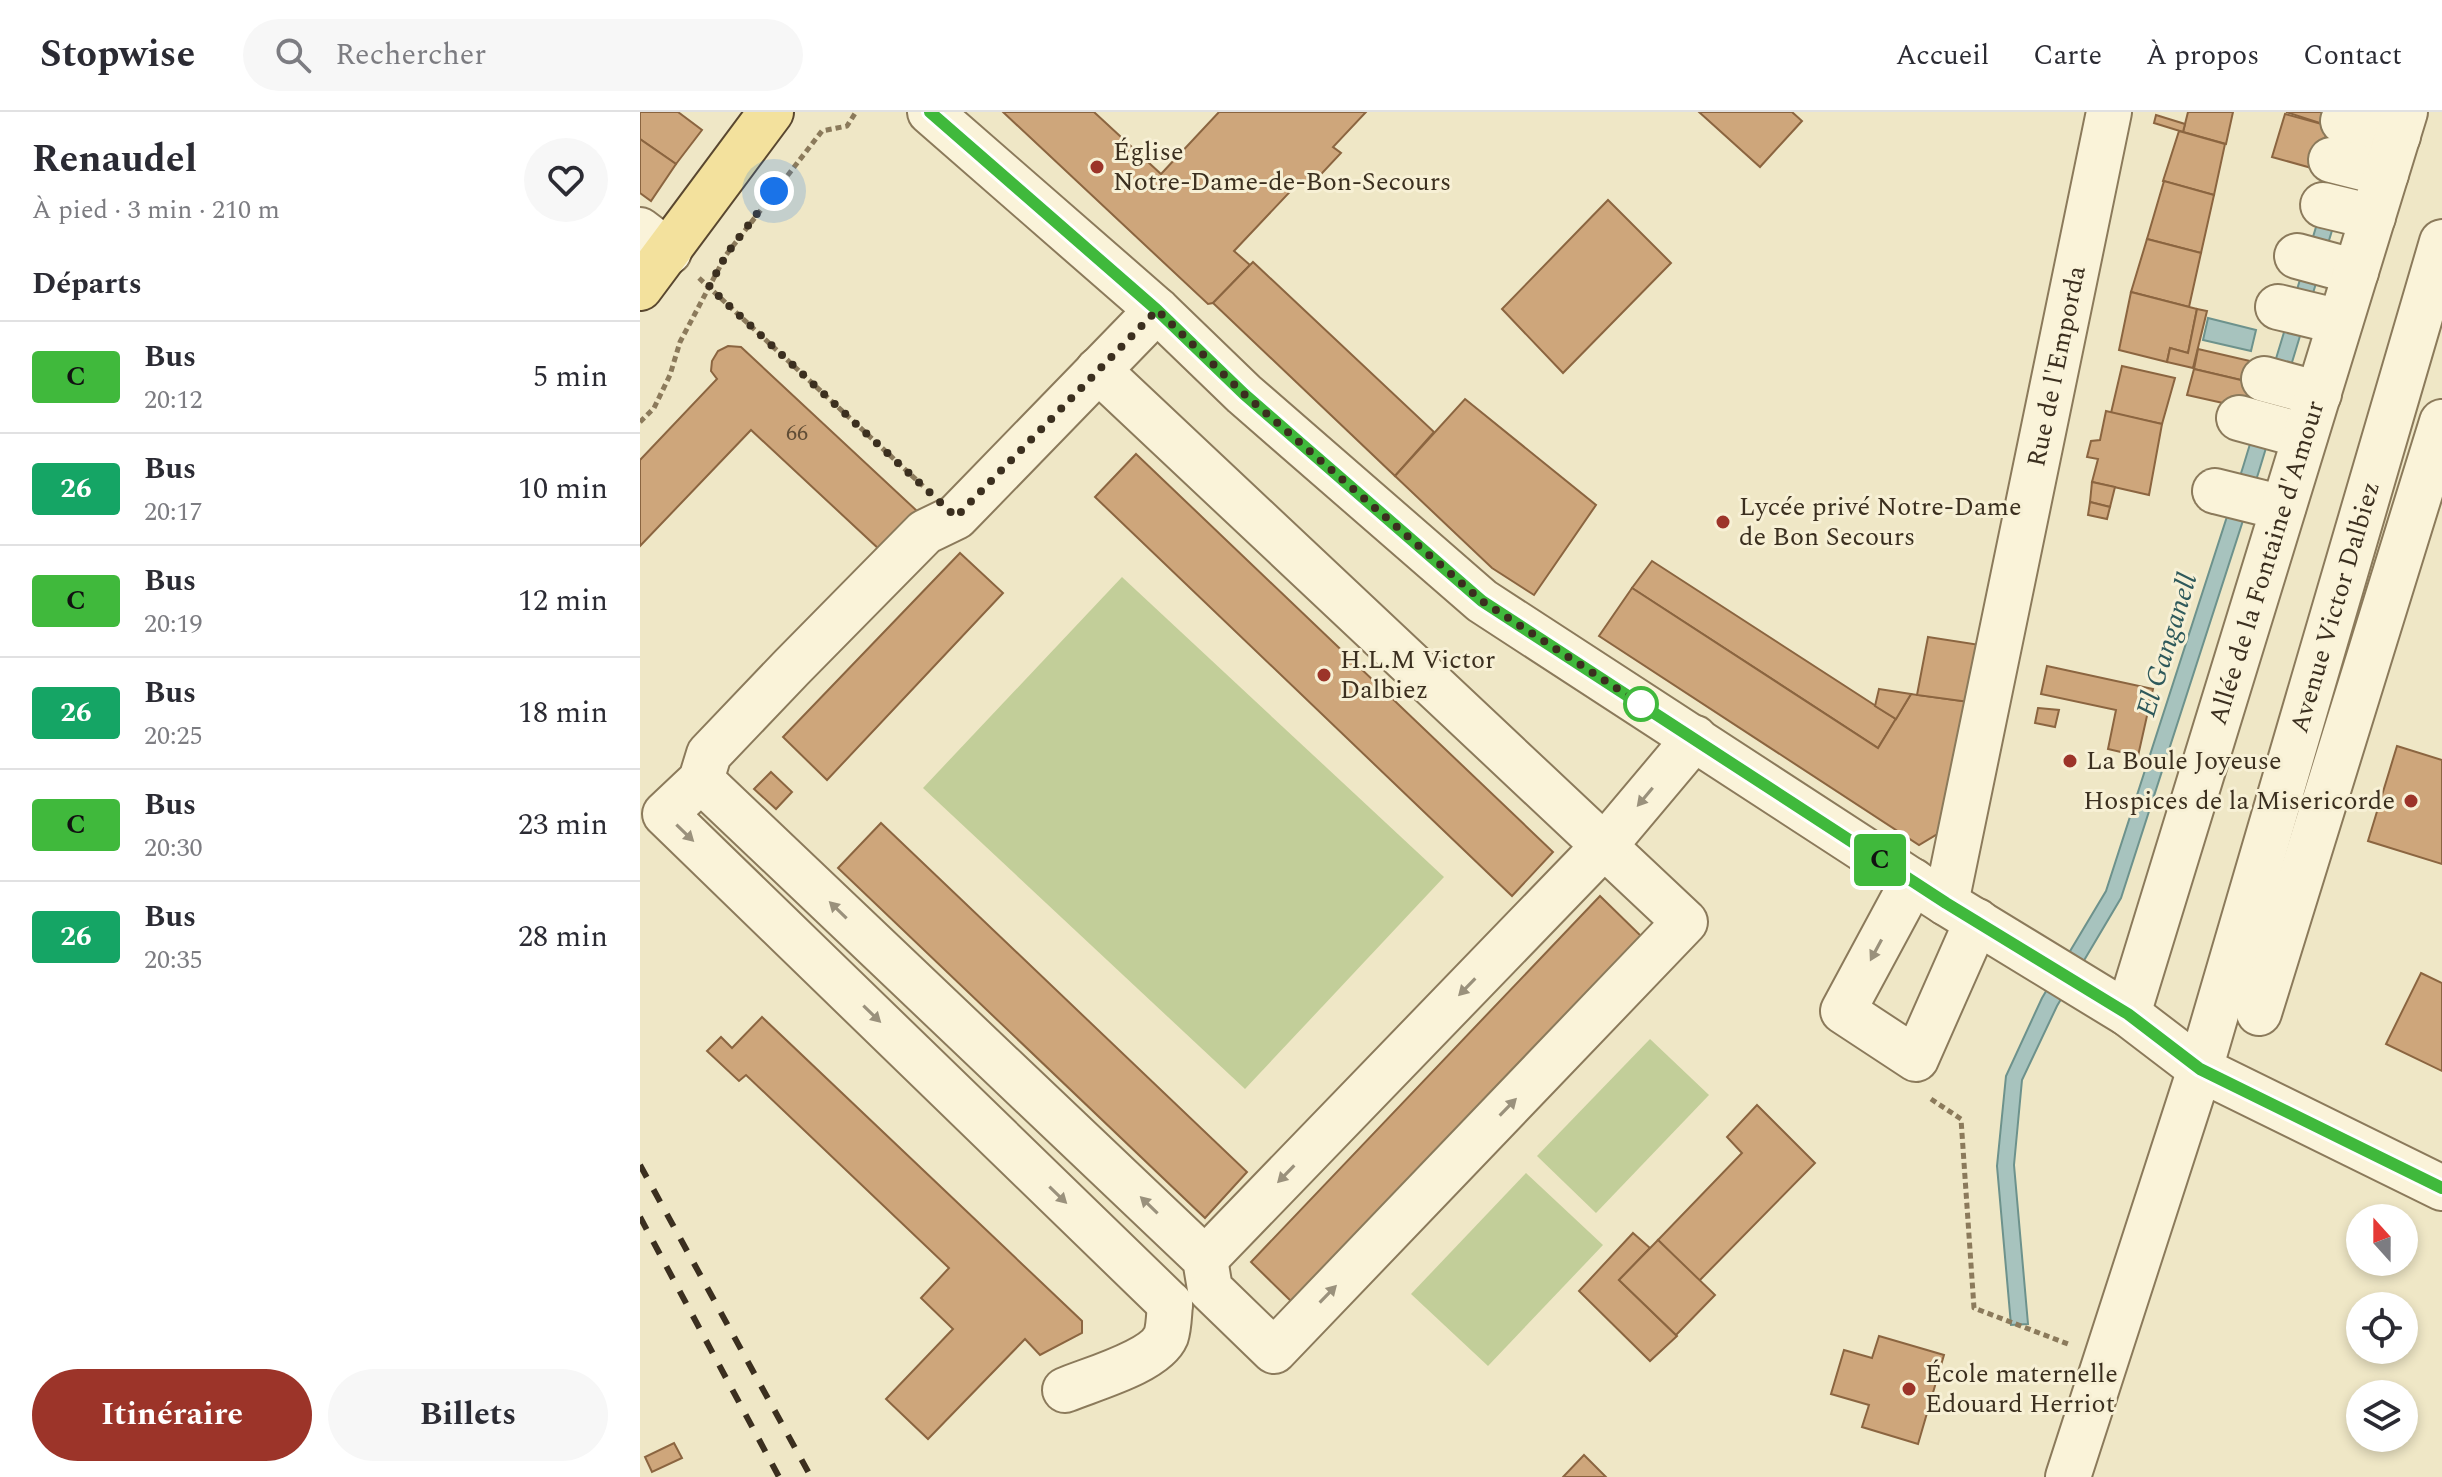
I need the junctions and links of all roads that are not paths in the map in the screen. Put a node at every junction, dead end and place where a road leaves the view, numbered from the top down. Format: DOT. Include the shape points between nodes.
graph roads {
  1 [pos="771,112"];
  2 [pos="930,112"];
  3 [pos="2109,112"];
  4 [pos="2337,141"];
  5 [pos="2396,141"];
  6 [pos="2323,205"];
  7 [pos="2373,217"];
  8 [pos="655,241"];
  9 [pos="2297,256"];
  10 [pos="2439,262"];
  11 [pos="2356,272"];
  12 [pos="640,288"];
  13 [pos="2278,307"];
  14 [pos="1157,310"];
  15 [pos="2340,322"];
  16 [pos="1098,370"];
  17 [pos="2264,379"];
  18 [pos="2319,394"];
  19 [pos="2239,418"];
  20 [pos="2442,422"];
  21 [pos="2305,436"];
  22 [pos="2215,491"];
  23 [pos="2283,508"];
  24 [pos="2350,557"];
  25 [pos="2396,571"];
  26 [pos="1695,738"];
  27 [pos="701,780"];
  28 [pos="1605,845"];
  29 [pos="1945,902"];
  30 [pos="2259,1013"];
  31 [pos="2128,1014"];
  32 [pos="2200,1069"];
  33 [pos="2442,1188"];
  34 [pos="1195,1284"];
  35 [pos="1065,1390"];
  36 [pos="2068,1477"];
  1 -- 8 [label="main road"];
  2 -- 14 [label="street"];
  3 -- 29 [label="street, Rue de l'Emporda"];
  4 -- 5 [label="street"];
  5 -- 7 [label="street, Allée de la Fontaine d'Amour"];
  6 -- 7 [label="street"];
  7 -- 11 [label="street, Allée de la Fontaine d'Amour"];
  8 -- 12 [label="main road"];
  9 -- 11 [label="street"];
  10 -- 24 [label="street, Avenue Victor Dalbiez"];
  11 -- 15 [label="street, Allée de la Fontaine d'Amour"];
  13 -- 15 [label="street"];
  14 -- 16 [label="street"];
  14 -- 26 [label="street" via="1244,394 1482,601"];
  15 -- 18 [label="street, Allée de la Fontaine d'Amour"];
  16 -- 27 [label="street" via="956,517 925,532 792,667 709,754"];
  16 -- 28 [label="street"];
  17 -- 18 [label="street"];
  18 -- 21 [label="street, Allée de la Fontaine d'Amour"];
  19 -- 21 [label="street"];
  20 -- 25 [label="street"];
  21 -- 23 [label="street, Allée de la Fontaine d'Amour"];
  22 -- 23 [label="street"];
  23 -- 31 [label="street, Allée de la Fontaine d'Amour"];
  24 -- 25 [label="street"];
  24 -- 32 [label="street, Avenue Victor Dalbiez"];
  25 -- 30 [label="street"];
  26 -- 28 [label="street, one-way"];
  26 -- 29 [label="street"];
  34 -- 27 [label="street, one-way"];
  27 -- 34 [label="street, one-way" via="665,814"];
  28 -- 34 [label="street, one-way"];
  34 -- 28 [label="street, one-way" via="1274,1351 1685,922"];
  29 -- 29 [label="street, one-way" via="1843,1011 1916,1059"];
  29 -- 31 [label="street"];
  31 -- 32 [label="street"];
  32 -- 33 [label="street"];
  32 -- 36 [label="street, Avenue Victor Dalbiez"];
  34 -- 35 [label="street" via="1157,1348"];
}
